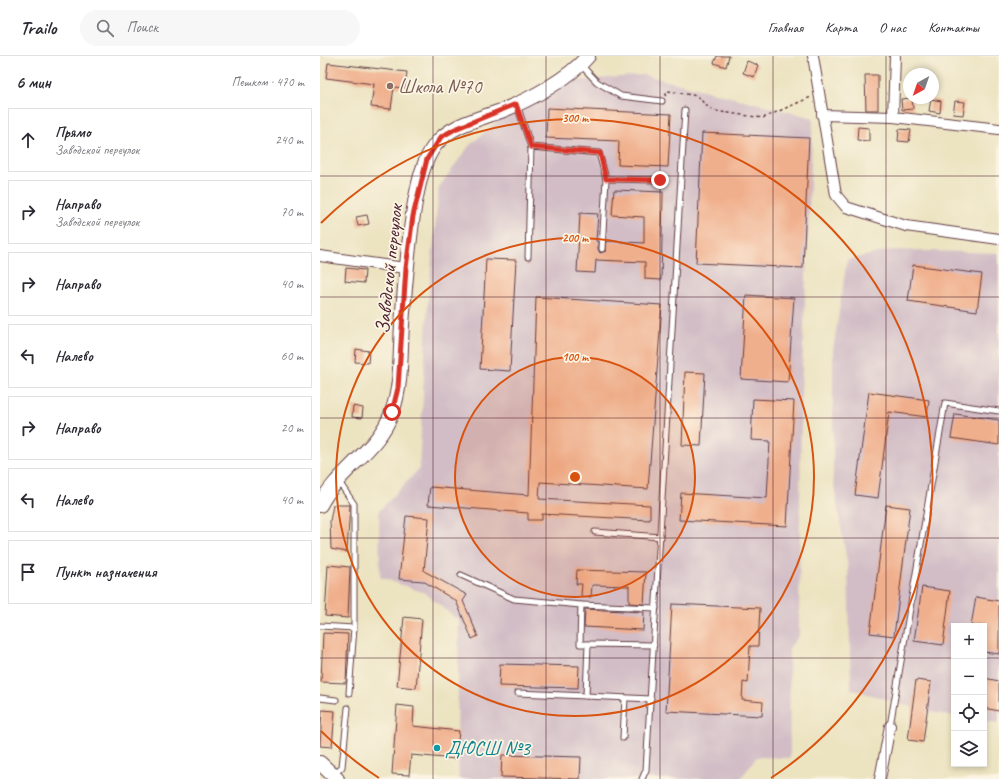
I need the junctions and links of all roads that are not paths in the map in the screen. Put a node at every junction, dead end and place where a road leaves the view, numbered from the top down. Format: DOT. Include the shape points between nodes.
graph roads {
  1 [pos="813,56"];
  2 [pos="895,56"];
  3 [pos="584,60"];
  4 [pos="662,101"];
  5 [pos="516,104"];
  6 [pos="685,110"];
  7 [pos="822,115"];
  8 [pos="893,117"];
  9 [pos="999,129"];
  10 [pos="531,147"];
  11 [pos="606,179"];
  12 [pos="660,180"];
  13 [pos="999,239"];
  14 [pos="602,249"];
  15 [pos="320,256"];
  16 [pos="528,257"];
  17 [pos="406,268"];
  18 [pos="999,411"];
  19 [pos="338,481"];
  20 [pos="321,503"];
  21 [pos="595,532"];
  22 [pos="661,537"];
  23 [pos="461,575"];
  24 [pos="581,605"];
  25 [pos="656,608"];
  26 [pos="320,626"];
  27 [pos="354,628"];
  28 [pos="588,644"];
  29 [pos="654,645"];
  30 [pos="349,693"];
  31 [pos="518,693"];
  32 [pos="586,696"];
  33 [pos="320,698"];
  34 [pos="625,698"];
  35 [pos="651,699"];
  36 [pos="336,700"];
  37 [pos="348,708"];
  38 [pos="890,726"];
  39 [pos="623,738"];
  40 [pos="320,763"];
  41 [pos="335,777"];
  42 [pos="642,779"];
  43 [pos="880,779"];
  1 -- 7 [label="street"];
  2 -- 8 [label="street"];
  3 -- 4 [label="lane" via="597,82 621,96"];
  3 -- 5 [label="main road, Заводской переулок" via="558,81"];
  5 -- 10 [label="lane"];
  5 -- 17 [label="main road, Заводской переулок" via="455,129 441,137 431,150 417,192"];
  6 -- 22 [label="lane"];
  7 -- 8 [label="street"];
  7 -- 13 [label="street" via="836,195 846,207 906,226"];
  8 -- 9 [label="street"];
  10 -- 11 [label="lane" via="600,153"];
  10 -- 16 [label="lane"];
  11 -- 12 [label="lane"];
  11 -- 14 [label="lane"];
  15 -- 17 [label="street"];
  17 -- 19 [label="main road, Заводской переулок" via="398,388 392,412 376,439"];
  18 -- 38 [label="lane" via="945,404"];
  19 -- 20 [label="main road, Заводской переулок"];
  19 -- 27 [label="lane" via="354,504"];
  21 -- 22 [label="lane"];
  22 -- 25 [label="lane"];
  23 -- 24 [label="lane" via="514,599"];
  24 -- 25 [label="lane"];
  24 -- 28 [label="lane" via="580,644"];
  25 -- 29 [label="lane"];
  26 -- 27 [label="lane"];
  27 -- 30 [label="lane"];
  28 -- 29 [label="lane"];
  28 -- 32 [label="lane"];
  29 -- 35 [label="lane"];
  31 -- 32 [label="lane"];
  32 -- 34 [label="lane"];
  33 -- 36 [label="lane"];
  34 -- 35 [label="lane"];
  34 -- 39 [label="lane"];
  35 -- 42 [label="lane" via="646,770"];
  37 -- 41 [label="lane" via="342,767"];
  38 -- 43 [label="street"];
  40 -- 41 [label="main road"];
}
